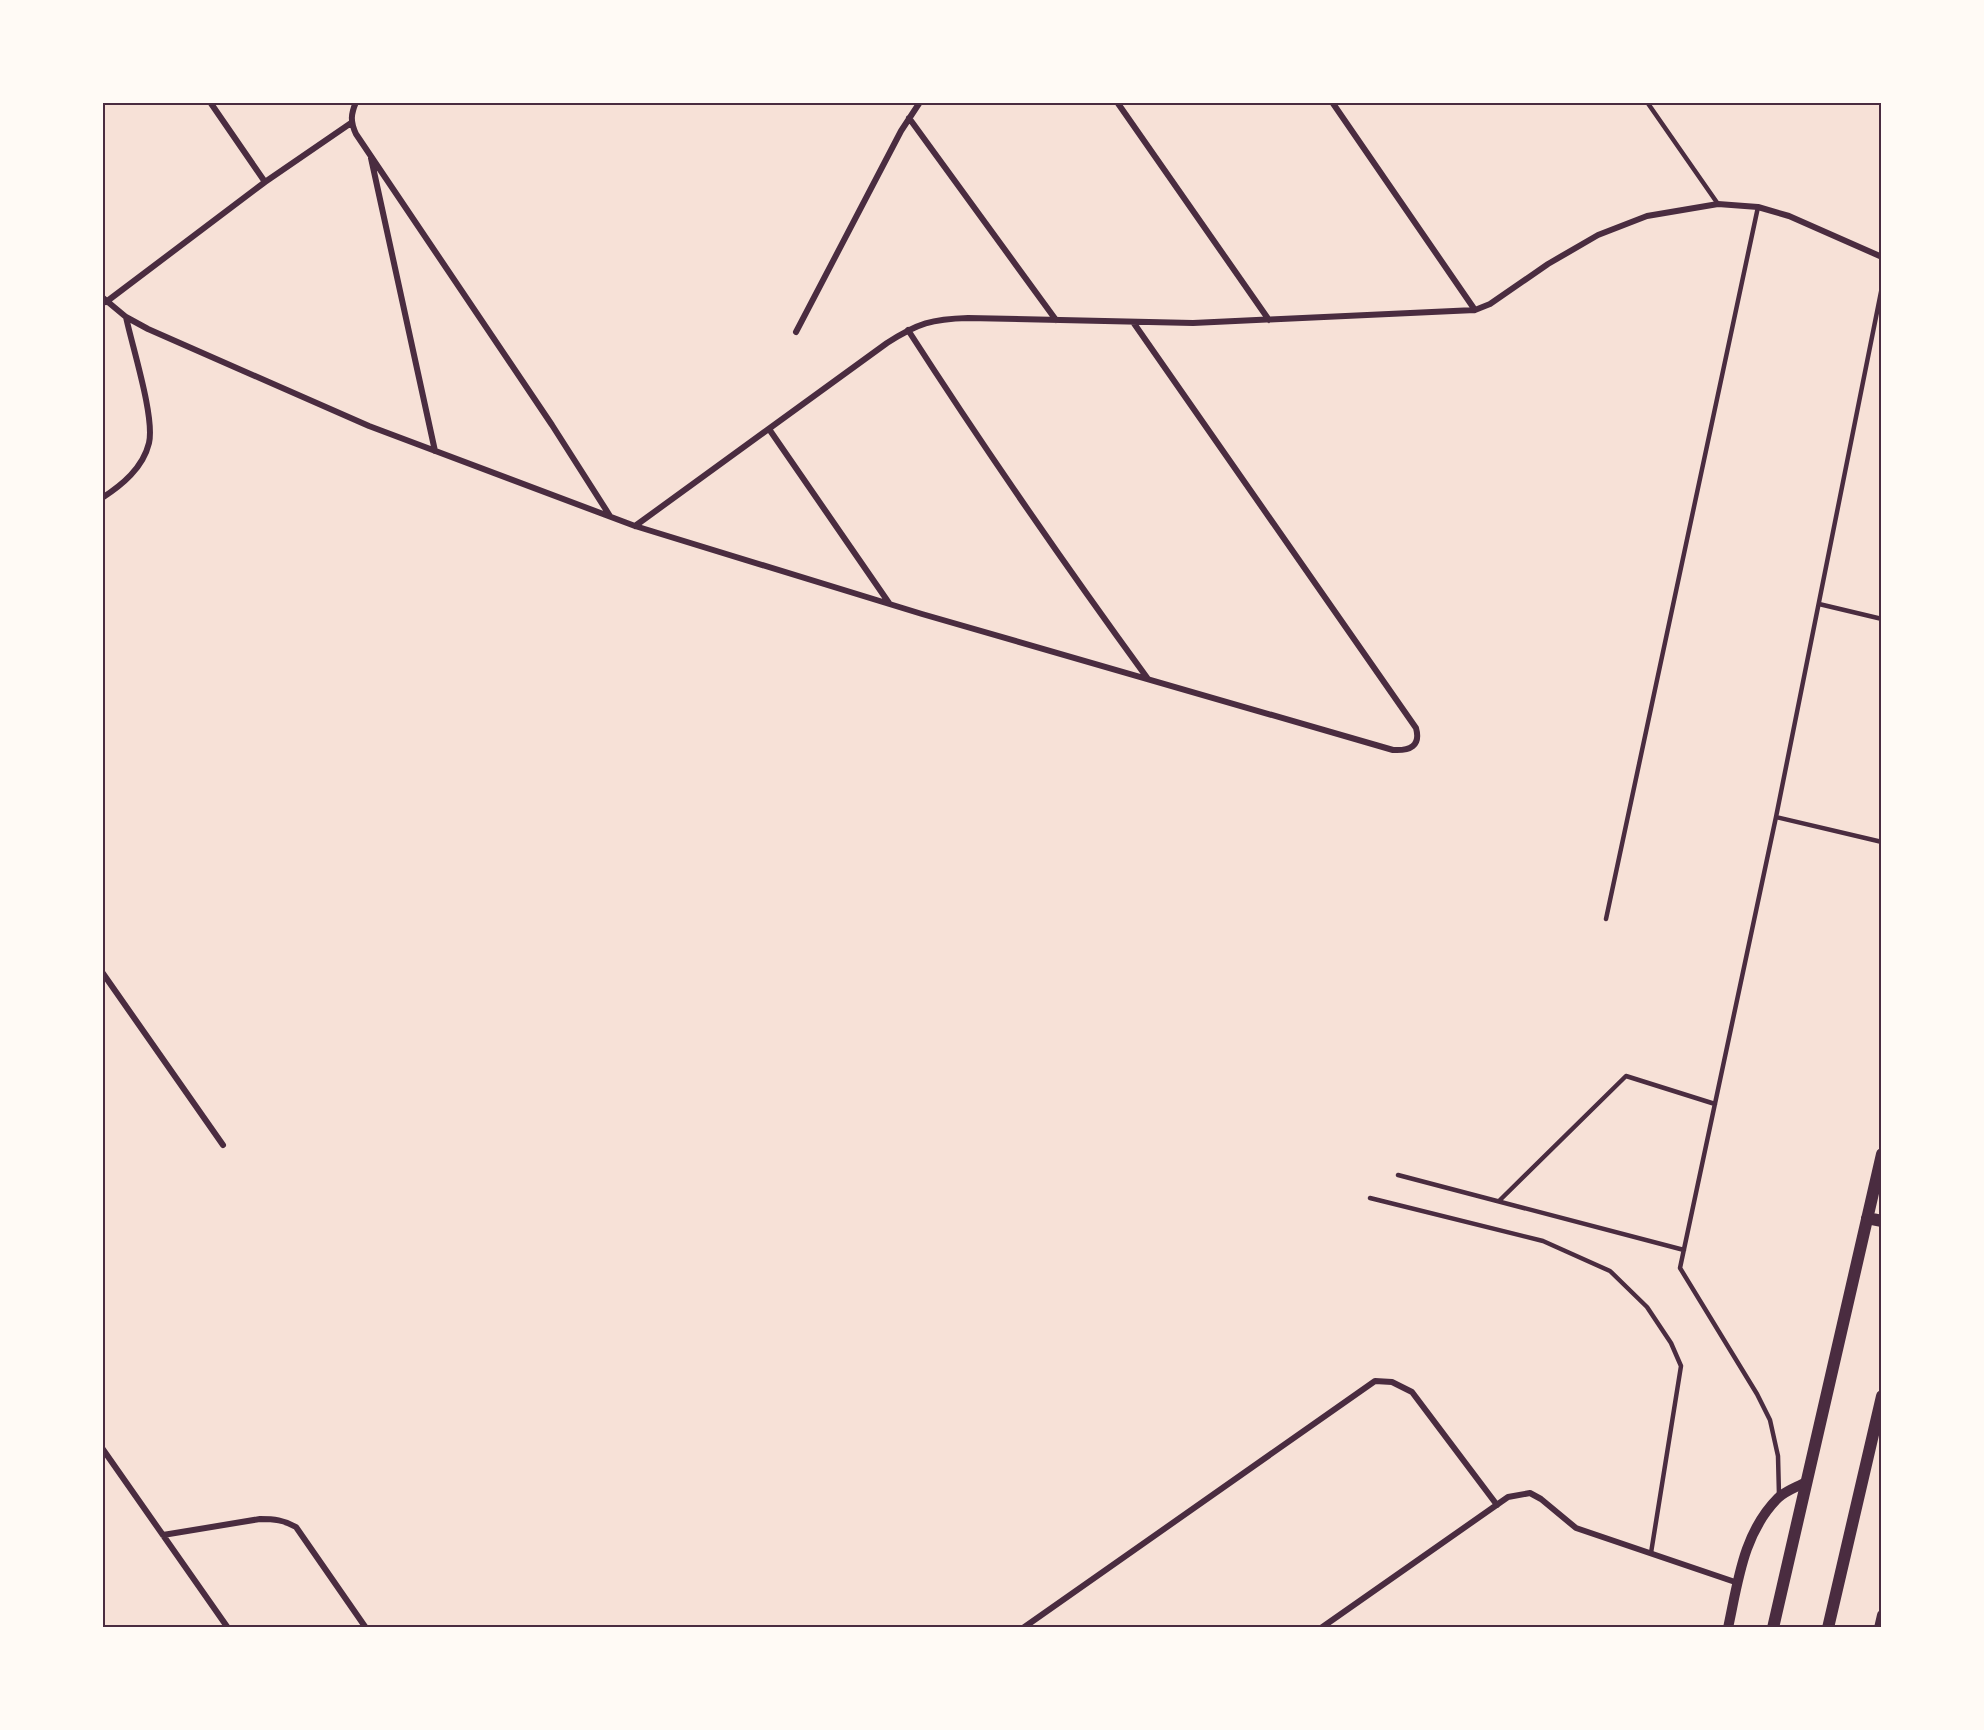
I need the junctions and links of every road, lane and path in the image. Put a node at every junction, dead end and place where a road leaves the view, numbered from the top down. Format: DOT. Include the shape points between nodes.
graph roads {
  1 [pos="210,102"];
  2 [pos="356,102"];
  3 [pos="920,102"];
  4 [pos="1117,102"];
  5 [pos="1332,102"];
  6 [pos="1647,102"];
  7 [pos="909,118"];
  8 [pos="351,123"];
  9 [pos="370,155"];
  10 [pos="265,182"];
  11 [pos="1718,204"];
  12 [pos="1758,207"];
  13 [pos="1882,256"];
  14 [pos="1882,287"];
  15 [pos="104,300"];
  16 [pos="1476,310"];
  17 [pos="126,317"];
  18 [pos="1056,320"];
  19 [pos="1269,320"];
  20 [pos="1133,322"];
  21 [pos="908,330"];
  22 [pos="796,332"];
  23 [pos="769,429"];
  24 [pos="435,451"];
  25 [pos="102,498"];
  26 [pos="610,517"];
  27 [pos="635,526"];
  28 [pos="889,604"];
  29 [pos="1819,604"];
  30 [pos="1882,619"];
  31 [pos="1148,680"];
  32 [pos="1776,817"];
  33 [pos="1882,842"];
  34 [pos="1606,919"];
  35 [pos="102,972"];
  36 [pos="1715,1104"];
  37 [pos="223,1145"];
  38 [pos="1882,1154"];
  39 [pos="1398,1175"];
  40 [pos="1370,1198"];
  41 [pos="1499,1201"];
  42 [pos="1867,1218"];
  43 [pos="1882,1221"];
  44 [pos="1684,1250"];
  45 [pos="1882,1396"];
  46 [pos="102,1448"];
  47 [pos="1806,1482"];
  48 [pos="1779,1497"];
  49 [pos="1497,1505"];
  50 [pos="163,1535"];
  51 [pos="1651,1553"];
  52 [pos="1738,1583"];
  53 [pos="228,1628"];
  54 [pos="366,1628"];
  55 [pos="1023,1628"];
  56 [pos="1321,1628"];
  57 [pos="1728,1628"];
  58 [pos="1773,1628"];
  59 [pos="1828,1628"];
  1 -- 10 [label="street"];
  2 -- 8 [label="street"];
  3 -- 7 [label="street"];
  4 -- 19 [label="street"];
  5 -- 16 [label="street"];
  6 -- 11 [label="lane"];
  7 -- 18 [label="street"];
  7 -- 22 [label="street"];
  8 -- 9 [label="street"];
  8 -- 10 [label="street"];
  9 -- 24 [label="street"];
  9 -- 26 [label="street"];
  10 -- 15 [label="street"];
  11 -- 12 [label="street"];
  11 -- 16 [label="street" via="1647,216 1598,235"];
  12 -- 13 [label="street" via="1789,216"];
  12 -- 34 [label="lane"];
  14 -- 29 [label="lane"];
  15 -- 17 [label="street"];
  16 -- 19 [label="street"];
  17 -- 24 [label="street" via="369,426"];
  17 -- 25 [label="street" via="147,409 149,444 124,483"];
  18 -- 20 [label="street"];
  18 -- 21 [label="street" via="943,319"];
  19 -- 20 [label="street"];
  20 -- 31 [label="street" via="1419,737 1411,747 1393,750"];
  21 -- 23 [label="street"];
  21 -- 31 [label="street"];
  23 -- 27 [label="street"];
  23 -- 28 [label="street"];
  24 -- 26 [label="street"];
  26 -- 27 [label="street"];
  27 -- 28 [label="street"];
  28 -- 31 [label="street"];
  29 -- 30 [label="lane"];
  29 -- 32 [label="lane"];
  32 -- 33 [label="lane"];
  32 -- 36 [label="lane"];
  35 -- 37 [label="street"];
  36 -- 41 [label="lane" via="1626,1076"];
  36 -- 44 [label="lane"];
  38 -- 42 [label="main road"];
  39 -- 41 [label="lane"];
  40 -- 51 [label="lane" via="1543,1241 1610,1271 1647,1307 1681,1366"];
  41 -- 44 [label="lane"];
  42 -- 43 [label="main road"];
  42 -- 47 [label="main road"];
  44 -- 48 [label="lane" via="1680,1268 1770,1420 1778,1456"];
  45 -- 59 [label="main road"];
  46 -- 50 [label="street"];
  47 -- 48 [label="street"];
  47 -- 58 [label="main road"];
  48 -- 52 [label="street" via="1757,1525"];
  49 -- 51 [label="street" via="1508,1497 1530,1493 1576,1528"];
  49 -- 55 [label="street" via="1412,1392 1392,1382 1375,1381"];
  49 -- 56 [label="street"];
  50 -- 53 [label="street"];
  50 -- 54 [label="street" via="260,1519 288,1522 296,1527"];
  51 -- 52 [label="street"];
  52 -- 57 [label="street"];
}
